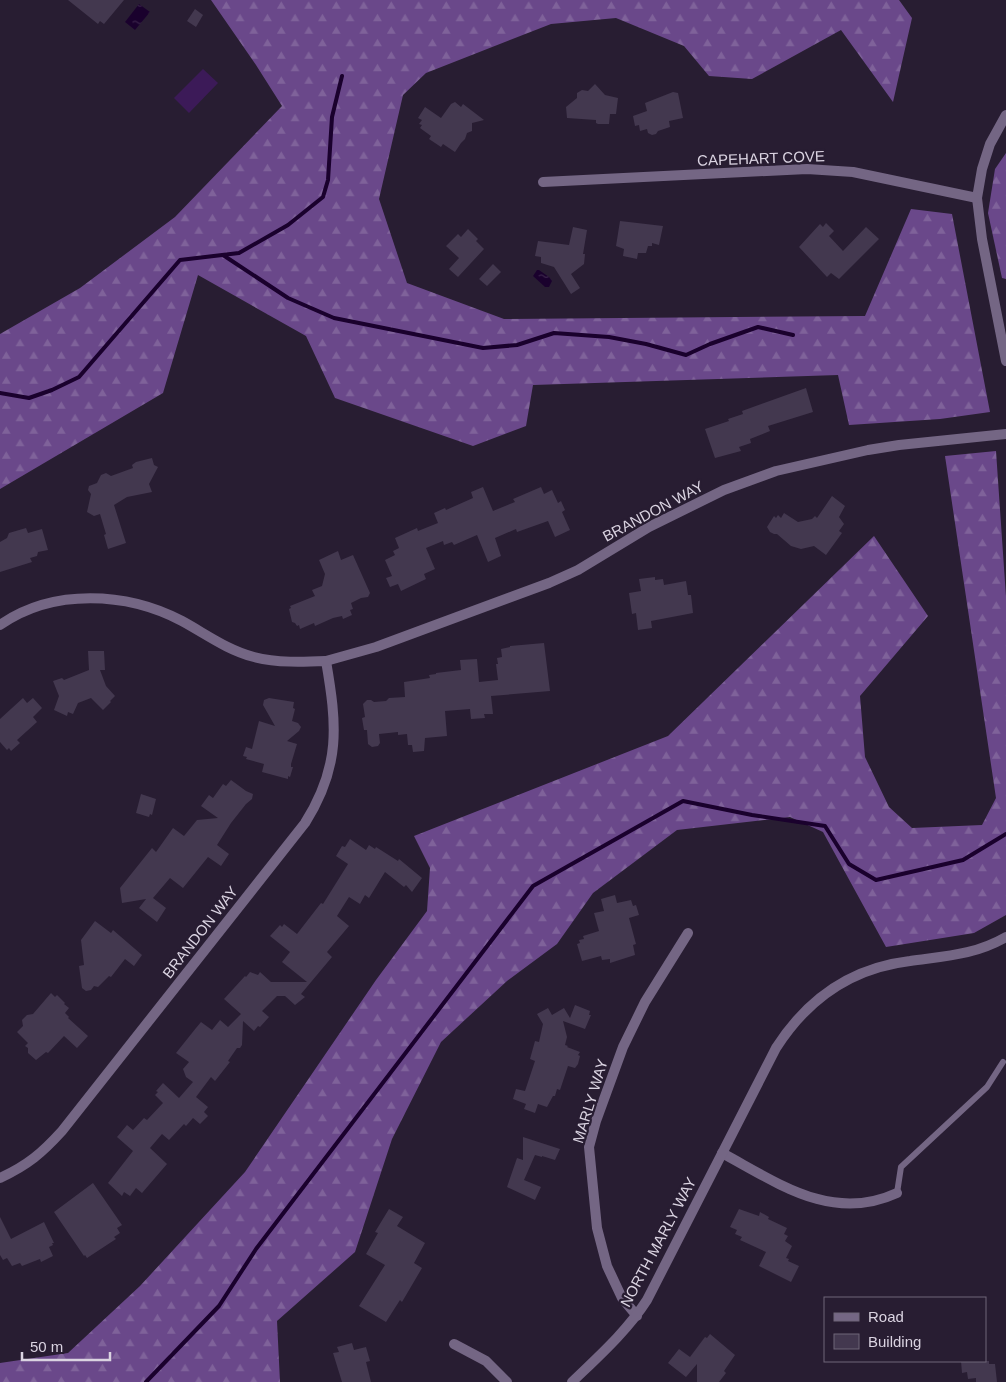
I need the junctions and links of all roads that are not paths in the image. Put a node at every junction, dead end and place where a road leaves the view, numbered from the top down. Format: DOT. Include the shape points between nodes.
graph roads {
  1 [pos="1006,115"];
  2 [pos="543,182"];
  3 [pos="978,198"];
  4 [pos="1006,361"];
  5 [pos="1006,434"];
  6 [pos="0,625"];
  7 [pos="326,661"];
  8 [pos="688,933"];
  9 [pos="1006,937"];
  10 [pos="1004,1062"];
  11 [pos="722,1153"];
  12 [pos="0,1178"];
  13 [pos="897,1193"];
  14 [pos="637,1316"];
  15 [pos="454,1344"];
  16 [pos="507,1382"];
  17 [pos="572,1382"];
  1 -- 3 [label="street" via="990,144 982,168"];
  2 -- 3 [label="street, CAPEHART COVE" via="807,169 853,172"];
  3 -- 4 [label="street" via="982,239"];
  5 -- 7 [label="street, BRANDON WAY" via="899,445 776,471 724,490 649,527 578,570 549,583 376,647"];
  6 -- 7 [label="street, BRANDON WAY" via="42,604 77,598 114,600 152,608 221,644 255,657"];
  7 -- 12 [label="street, BRANDON WAY" via="335,720 334,746 328,778 317,805 62,1130 36,1158"];
  8 -- 14 [label="street, MARLY WAY" via="645,1002 623,1047 589,1147 597,1228 607,1266 622,1298"];
  9 -- 11 [label="street" via="952,956 880,967 827,992 789,1027"];
  10 -- 13 [label="lane" via="987,1087 901,1167"];
  11 -- 13 [label="street" via="793,1191 825,1202 870,1202"];
  11 -- 14 [label="street, NORTH MARLY WAY"];
  14 -- 17 [label="street, NORTH MARLY WAY"];
  15 -- 16 [label="street" via="486,1361"];
}
